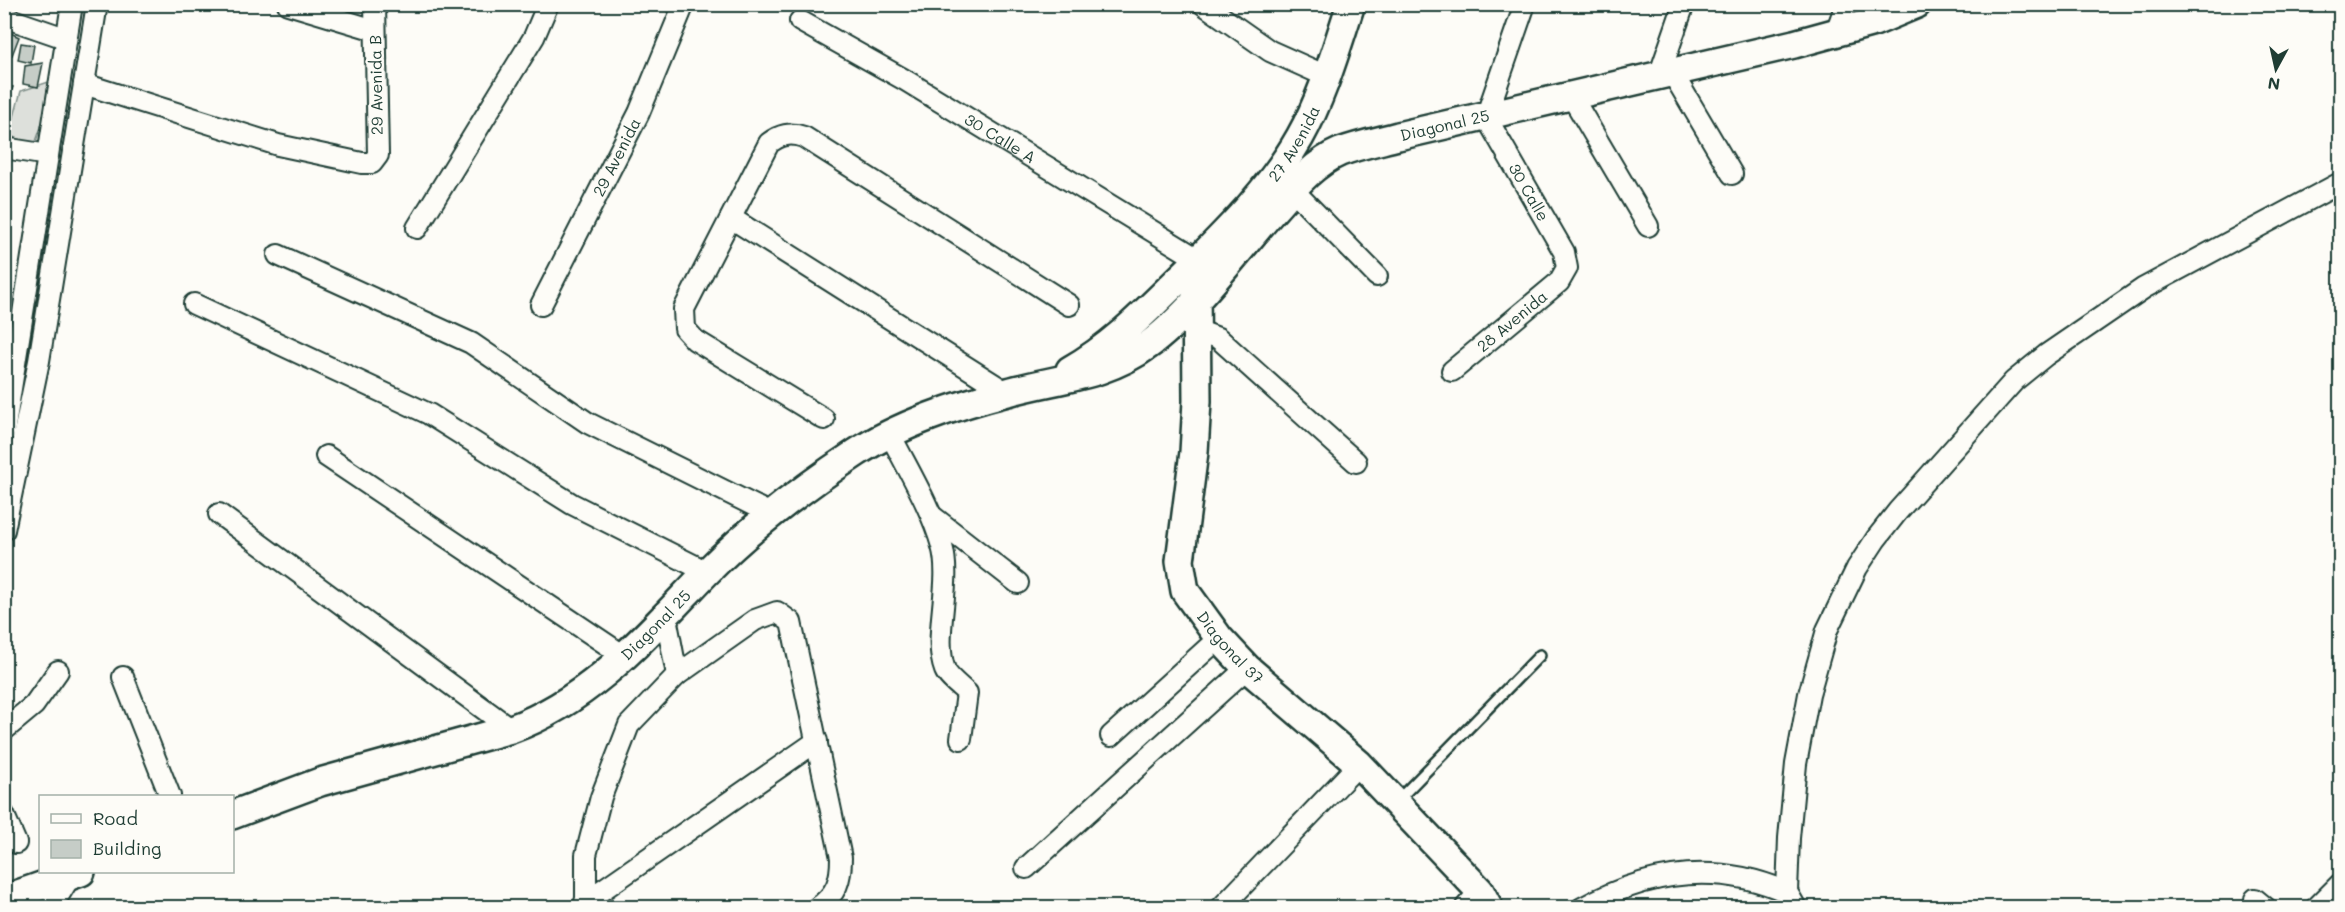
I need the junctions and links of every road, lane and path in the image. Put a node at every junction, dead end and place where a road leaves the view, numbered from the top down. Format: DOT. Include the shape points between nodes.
graph roads {
  1 [pos="72,4"];
  2 [pos="97,4"];
  3 [pos="288,4"];
  4 [pos="375,4"];
  5 [pos="548,4"];
  6 [pos="684,4"];
  7 [pos="1203,4"];
  8 [pos="1351,4"];
  9 [pos="1525,4"];
  10 [pos="1684,4"];
  11 [pos="1846,4"];
  12 [pos="1917,4"];
  13 [pos="4,16"];
  14 [pos="800,21"];
  15 [pos="375,30"];
  16 [pos="1836,32"];
  17 [pos="65,38"];
  18 [pos="1666,75"];
  19 [pos="1326,76"];
  20 [pos="84,84"];
  21 [pos="1572,97"];
  22 [pos="1486,117"];
  23 [pos="1300,137"];
  24 [pos="4,148"];
  25 [pos="48,155"];
  26 [pos="1325,161"];
  27 [pos="1732,174"];
  28 [pos="2340,183"];
  29 [pos="1292,189"];
  30 [pos="731,218"];
  31 [pos="1648,226"];
  32 [pos="417,228"];
  33 [pos="278,255"];
  34 [pos="1198,259"];
  35 [pos="1567,268"];
  36 [pos="1377,276"];
  37 [pos="1196,298"];
  38 [pos="194,304"];
  39 [pos="1069,304"];
  40 [pos="541,305"];
  41 [pos="1197,330"];
  42 [pos="1452,371"];
  43 [pos="1051,381"];
  44 [pos="1006,392"];
  45 [pos="824,419"];
  46 [pos="4,433"];
  47 [pos="890,434"];
  48 [pos="326,456"];
  49 [pos="1356,462"];
  50 [pos="771,513"];
  51 [pos="219,514"];
  52 [pos="932,516"];
  53 [pos="4,530"];
  54 [pos="707,572"];
  55 [pos="1018,584"];
  56 [pos="666,617"];
  57 [pos="1219,638"];
  58 [pos="1540,655"];
  59 [pos="624,656"];
  60 [pos="1247,668"];
  61 [pos="58,670"];
  62 [pos="678,675"];
  63 [pos="123,677"];
  64 [pos="511,729"];
  65 [pos="4,730"];
  66 [pos="1111,736"];
  67 [pos="961,739"];
  68 [pos="817,741"];
  69 [pos="1359,764"];
  70 [pos="171,795"];
  71 [pos="1396,802"];
  72 [pos="234,814"];
  73 [pos="4,815"];
  74 [pos="16,843"];
  75 [pos="1026,868"];
  76 [pos="76,873"];
  77 [pos="2340,884"];
  78 [pos="4,899"];
  79 [pos="1791,900"];
  80 [pos="1478,902"];
  81 [pos="586,905"];
  82 [pos="51,908"];
  83 [pos="817,908"];
  84 [pos="1221,908"];
  85 [pos="1582,908"];
  86 [pos="2316,908"];
  1 -- 17 [label="street"];
  2 -- 20 [label="street"];
  3 -- 15 [label="street"];
  4 -- 15 [label="street, 29 Avenida B"];
  5 -- 32 [label="street" via="534,37"];
  6 -- 40 [label="street, 29 Avenida" via="639,114"];
  7 -- 19 [label="street" via="1270,51"];
  8 -- 19 [label="main road, 27 Avenida"];
  9 -- 22 [label="street"];
  10 -- 18 [label="street"];
  11 -- 16 [label="street"];
  12 -- 16 [label="main road, Diagonal 25" via="1875,22"];
  13 -- 17 [label="street"];
  14 -- 34 [label="street, 30 Calle A" via="905,80"];
  15 -- 20 [label="street, 29 Avenida B" via="378,155 372,163 278,145"];
  16 -- 18 [label="main road, Diagonal 25"];
  17 -- 25 [label="street"];
  18 -- 21 [label="main road, Diagonal 25"];
  18 -- 27 [label="street"];
  19 -- 23 [label="main road, 27 Avenida"];
  20 -- 53 [label="street" via="39,362"];
  21 -- 22 [label="main road, Diagonal 25"];
  21 -- 31 [label="street"];
  22 -- 26 [label="main road, Diagonal 25" via="1360,146"];
  22 -- 35 [label="street, 30 Calle" via="1564,252"];
  23 -- 26 [label="main road"];
  23 -- 34 [label="main road, 27 Avenida" via="1244,214"];
  24 -- 25 [label="street"];
  25 -- 46 [label="street"];
  26 -- 29 [label="main road, Diagonal 25"];
  28 -- 79 [label="street" via="2144,288 2079,330 2014,381 1876,539 1846,588 1817,662 1796,764"];
  29 -- 36 [label="street"];
  29 -- 37 [label="main road, Diagonal 25"];
  30 -- 39 [label="street" via="769,143 782,135 797,135"];
  30 -- 44 [label="street"];
  30 -- 45 [label="street" via="684,309 685,329 695,340"];
  33 -- 50 [label="street" via="471,343 588,423"];
  34 -- 37 [label="main road, Diagonal 37"];
  34 -- 43 [label="main road, Diagonal 25" via="1125,332"];
  35 -- 42 [label="street, 28 Avenida" via="1559,282"];
  37 -- 41 [label="main road, Diagonal 37"];
  37 -- 43 [label="main road, Diagonal 25" via="1135,355 1095,373"];
  38 -- 54 [label="street" via="429,414 572,504"];
  41 -- 49 [label="street" via="1218,338"];
  41 -- 57 [label="main road, Diagonal 37" via="1194,452 1180,569 1185,591"];
  43 -- 44 [label="main road, Diagonal 25"];
  44 -- 47 [label="main road, Diagonal 25"];
  47 -- 50 [label="main road, Diagonal 25"];
  47 -- 52 [label="street"];
  48 -- 59 [label="street"];
  50 -- 54 [label="main road, Diagonal 25"];
  51 -- 64 [label="street"];
  52 -- 55 [label="street"];
  52 -- 67 [label="street" via="943,549 946,580 941,635 945,671 967,693"];
  54 -- 56 [label="main road, Diagonal 25"];
  56 -- 59 [label="main road, Diagonal 25"];
  56 -- 62 [label="street"];
  57 -- 60 [label="main road, Diagonal 37"];
  57 -- 66 [label="street"];
  58 -- 71 [label="lane"];
  59 -- 64 [label="main road, Diagonal 25" via="570,701"];
  60 -- 69 [label="main road, Diagonal 37"];
  60 -- 75 [label="street"];
  61 -- 65 [label="street" via="34,705"];
  62 -- 68 [label="street" via="755,621 777,612 791,622"];
  62 -- 81 [label="street" via="629,725 601,797 586,855"];
  63 -- 70 [label="street"];
  64 -- 72 [label="main road, Diagonal 25" via="320,782"];
  68 -- 81 [label="street"];
  68 -- 83 [label="street" via="841,858 841,880 830,899"];
  69 -- 71 [label="main road, Diagonal 37"];
  69 -- 84 [label="street"];
  71 -- 80 [label="main road, Diagonal 37"];
  73 -- 74 [label="street"];
  76 -- 78 [label="main road"];
  76 -- 82 [label="street"];
  77 -- 86 [label="street"];
  79 -- 85 [label="street" via="1763,882 1681,873 1642,880"];
}
